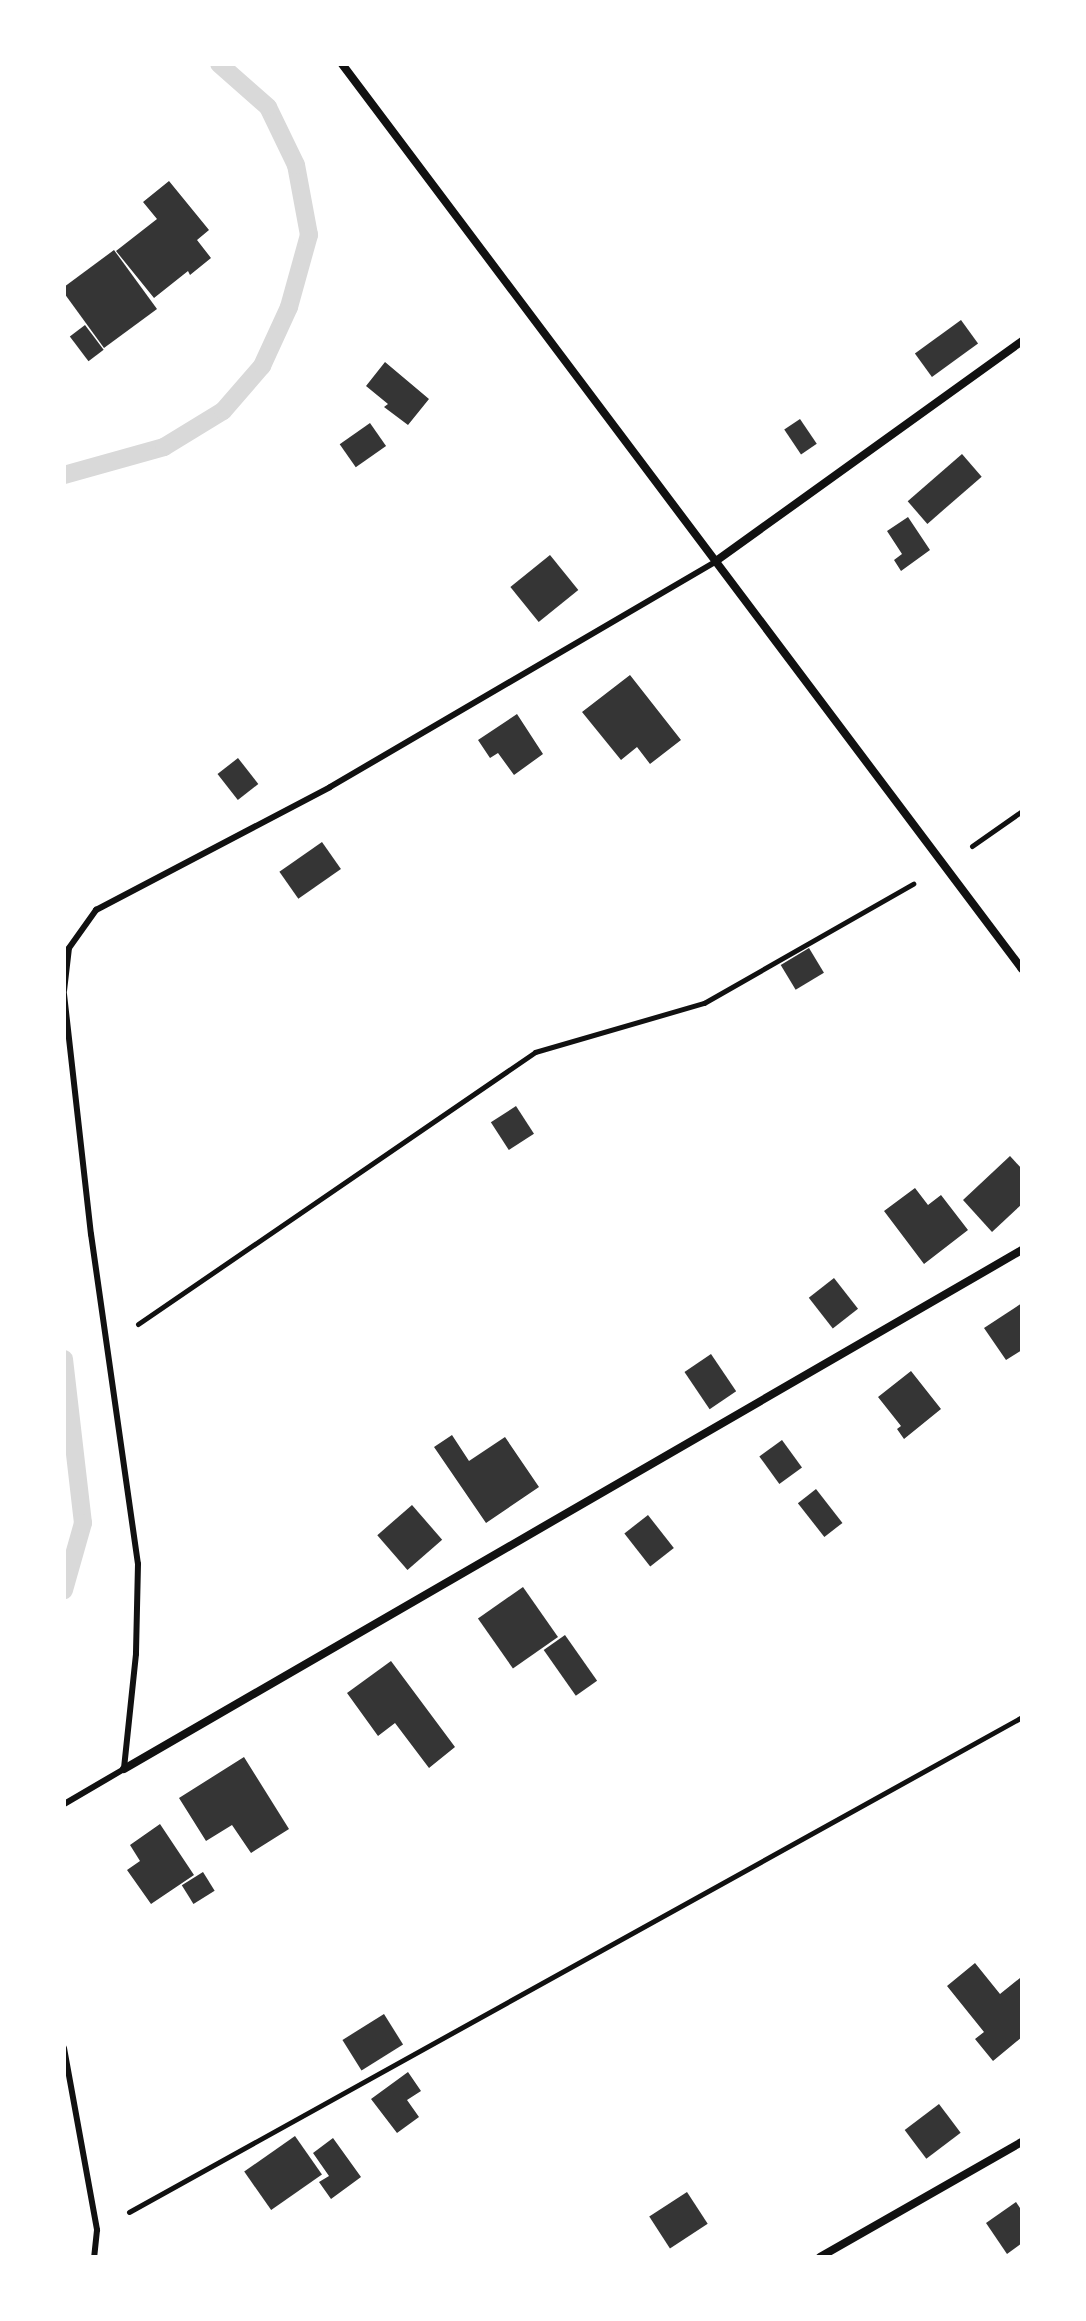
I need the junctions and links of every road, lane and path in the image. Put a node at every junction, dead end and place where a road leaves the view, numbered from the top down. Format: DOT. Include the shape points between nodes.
graph roads {
  1 [pos="342,64"];
  2 [pos="1022,341"];
  3 [pos="716,561"];
  4 [pos="1022,811"];
  5 [pos="943,867"];
  6 [pos="1022,969"];
  7 [pos="64,992"];
  8 [pos="1022,1250"];
  9 [pos="107,1345"];
  10 [pos="1022,1717"];
  11 [pos="124,1769"];
  12 [pos="64,1804"];
  13 [pos="64,2048"];
  14 [pos="1022,2142"];
  15 [pos="97,2230"];
  16 [pos="94,2257"];
  17 [pos="820,2257"];
  1 -- 3 [label="street"];
  2 -- 3 [label="street"];
  3 -- 5 [label="street"];
  3 -- 7 [label="lane" via="318,794 96,910 69,948"];
  4 -- 5 [label="path"];
  5 -- 6 [label="street"];
  5 -- 9 [label="path" via="704,1003 535,1052"];
  7 -- 9 [label="lane"];
  8 -- 11 [label="street"];
  9 -- 11 [label="lane" via="138,1564 136,1654"];
  10 -- 15 [label="path"];
  11 -- 12 [label="lane"];
  13 -- 15 [label="lane"];
  14 -- 17 [label="street"];
  15 -- 16 [label="lane"];
}
